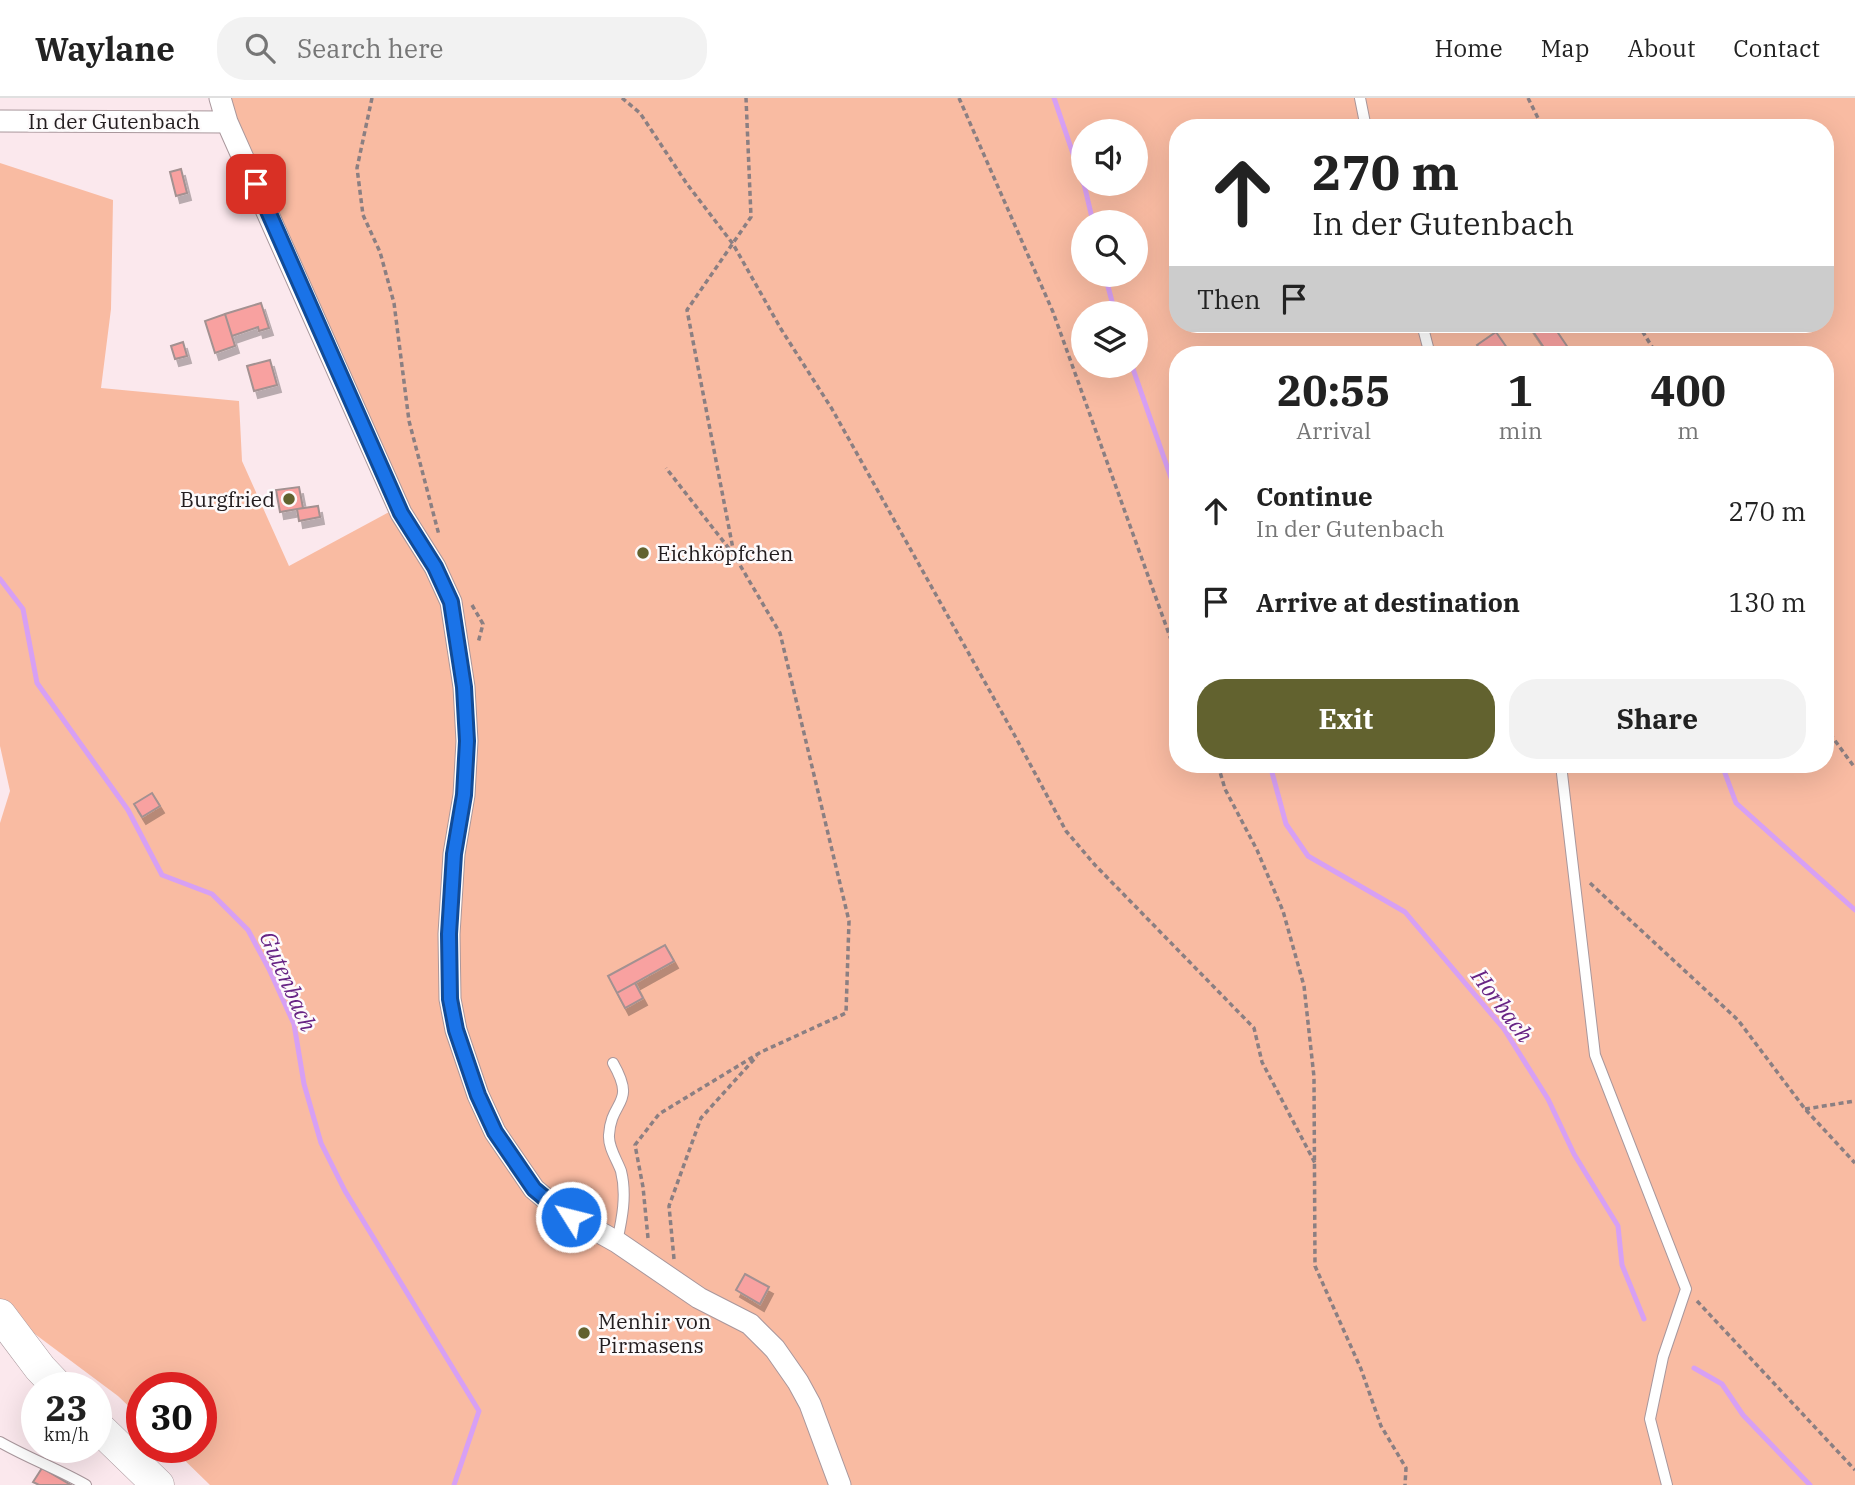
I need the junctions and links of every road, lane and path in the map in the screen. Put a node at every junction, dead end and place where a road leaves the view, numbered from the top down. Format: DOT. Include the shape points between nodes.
graph roads {
  1 [pos="220,98"];
  2 [pos="372,98"];
  3 [pos="622,98"];
  4 [pos="746,98"];
  5 [pos="959,98"];
  6 [pos="1360,98"];
  7 [pos="1528,98"];
  8 [pos="1364,119"];
  9 [pos="1538,119"];
  10 [pos="0,121"];
  11 [pos="227,122"];
  12 [pos="733,244"];
  13 [pos="666,468"];
  14 [pos="440,539"];
  15 [pos="734,555"];
  16 [pos="470,602"];
  17 [pos="1169,634"];
  18 [pos="477,651"];
  19 [pos="1834,739"];
  20 [pos="1855,768"];
  21 [pos="1220,773"];
  22 [pos="1562,773"];
  23 [pos="1574,869"];
  24 [pos="761,1052"];
  25 [pos="613,1063"];
  26 [pos="1855,1101"];
  27 [pos="1805,1109"];
  28 [pos="1855,1163"];
  29 [pos="1315,1165"];
  30 [pos="617,1242"];
  31 [pos="650,1264"];
  32 [pos="676,1283"];
  33 [pos="1686,1289"];
  34 [pos="0,1315"];
  35 [pos="44,1372"];
  36 [pos="112,1440"];
  37 [pos="0,1442"];
  38 [pos="1855,1470"];
  39 [pos="86,1485"];
  40 [pos="158,1485"];
  41 [pos="840,1485"];
  42 [pos="1405,1485"];
  43 [pos="1667,1485"];
  1 -- 11 [label="street, In der Gutenbach"];
  2 -- 14 [label="path" via="357,168 363,215 380,252 394,303 409,421"];
  3 -- 12 [label="path" via="640,114"];
  4 -- 12 [label="path" via="751,217"];
  5 -- 17 [label="path" via="1053,312"];
  6 -- 8 [label="lane"];
  7 -- 9 [label="path"];
  10 -- 11 [label="street, In der Gutenbach"];
  11 -- 30 [label="street, In der Gutenbach" via="401,513 451,602 467,741 454,854 450,999 478,1095 495,1132 534,1189 558,1209"];
  12 -- 15 [label="path" via="687,310"];
  12 -- 29 [label="path" via="832,409 1066,831 1254,1028 1262,1062"];
  13 -- 15 [label="path"];
  15 -- 24 [label="path" via="780,633 849,921 846,1013"];
  16 -- 18 [label="path" via="483,624"];
  19 -- 20 [label="path"];
  21 -- 29 [label="path" via="1283,911 1304,986 1314,1077"];
  22 -- 23 [label="lane"];
  23 -- 27 [label="path" via="1738,1020"];
  23 -- 33 [label="lane" via="1595,1055"];
  24 -- 31 [label="path" via="659,1114 635,1145"];
  24 -- 32 [label="path" via="701,1118 669,1206"];
  25 -- 30 [label="lane" via="625,1087 608,1138 624,1185"];
  26 -- 27 [label="path"];
  27 -- 28 [label="path"];
  29 -- 42 [label="path" via="1315,1266 1381,1426 1406,1468"];
  30 -- 31 [label="street, In der Gutenbach"];
  31 -- 32 [label="street, In der Gutenbach"];
  32 -- 41 [label="street, In der Gutenbach" via="750,1324 775,1349 810,1404"];
  33 -- 38 [label="path"];
  33 -- 43 [label="lane" via="1663,1357 1650,1419"];
  34 -- 35 [label="main road"];
  36 -- 40 [label="main road"];
  37 -- 39 [label="lane"];
}
